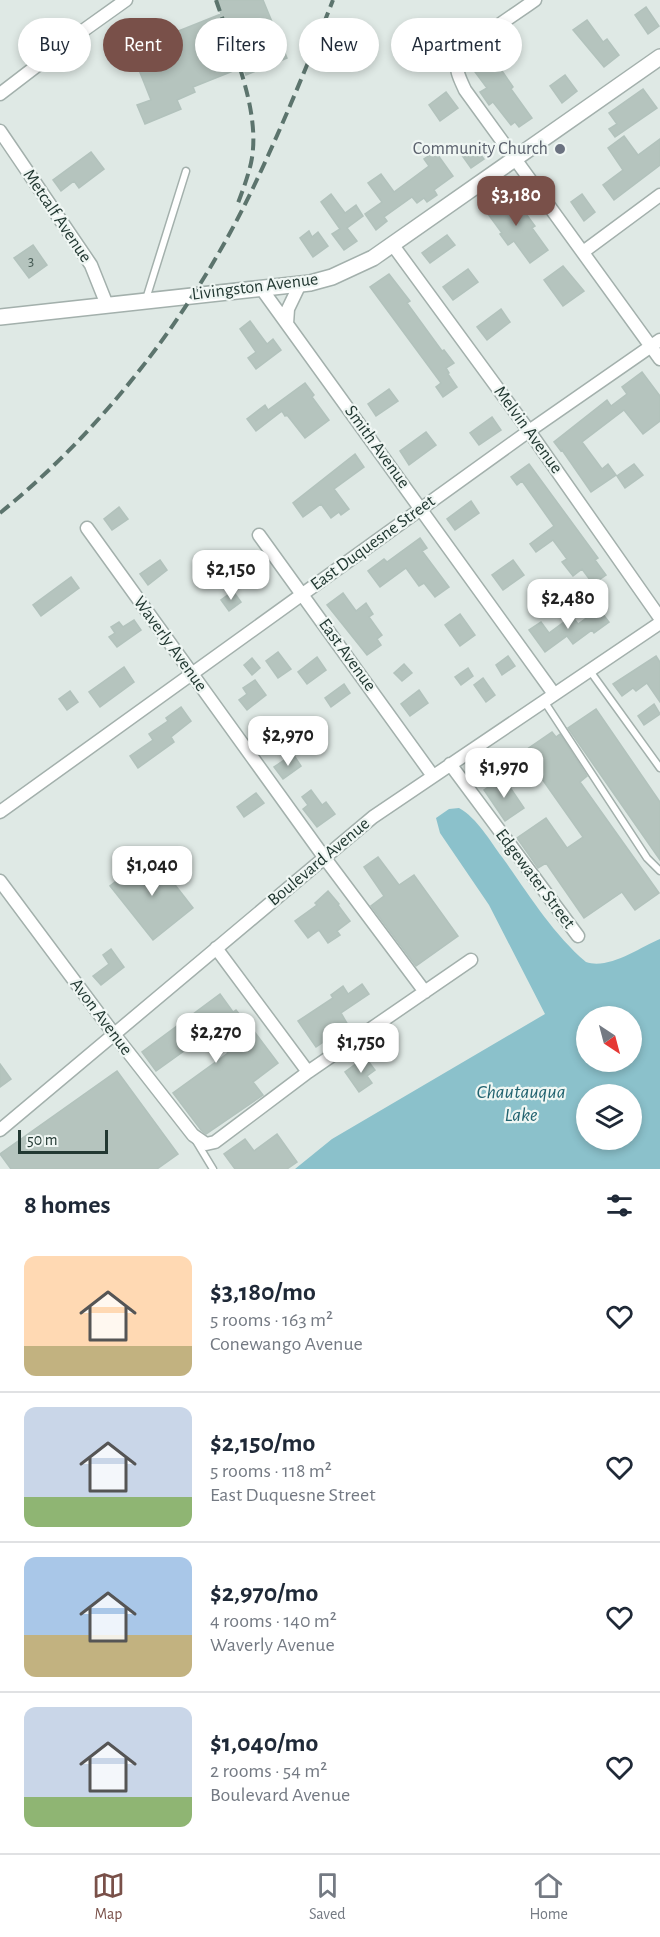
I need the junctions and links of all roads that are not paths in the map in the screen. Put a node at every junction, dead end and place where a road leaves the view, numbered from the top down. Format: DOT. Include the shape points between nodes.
graph roads {
  1 [pos="126,0"];
  2 [pos="536,0"];
  3 [pos="660,57"];
  4 [pos="0,94"];
  5 [pos="0,131"];
  6 [pos="515,159"];
  7 [pos="186,171"];
  8 [pos="660,195"];
  9 [pos="392,244"];
  10 [pos="583,252"];
  11 [pos="300,284"];
  12 [pos="261,288"];
  13 [pos="146,300"];
  14 [pos="107,305"];
  15 [pos="0,317"];
  16 [pos="287,324"];
  17 [pos="656,343"];
  18 [pos="660,359"];
  19 [pos="529,431"];
  20 [pos="421,508"];
  21 [pos="87,528"];
  22 [pos="259,535"];
  23 [pos="303,594"];
  24 [pos="660,621"];
  25 [pos="589,671"];
  26 [pos="192,674"];
  27 [pos="549,698"];
  28 [pos="450,764"];
  29 [pos="660,768"];
  30 [pos="433,776"];
  31 [pos="0,812"];
  32 [pos="324,857"];
  33 [pos="660,871"];
  34 [pos="0,881"];
  35 [pos="578,936"];
  36 [pos="216,948"];
  37 [pos="471,960"];
  38 [pos="425,992"];
  39 [pos="114,1034"];
  40 [pos="308,1072"];
  41 [pos="1,1127"];
  42 [pos="193,1135"];
  43 [pos="213,1169"];
  1 -- 4 [label="street"];
  2 -- 6 [label="street" via="466,48 458,59 465,90"];
  3 -- 6 [label="street, Livingston Avenue"];
  5 -- 14 [label="street, Metcalf Avenue" via="91,265"];
  6 -- 9 [label="street, Livingston Avenue"];
  6 -- 10 [label="street"];
  7 -- 13 [label="lane"];
  8 -- 10 [label="street"];
  9 -- 11 [label="street, Livingston Avenue" via="332,278"];
  9 -- 19 [label="street, Melvin Avenue"];
  10 -- 17 [label="street"];
  11 -- 12 [label="street, Livingston Avenue"];
  11 -- 16 [label="street" via="288,309"];
  12 -- 13 [label="street, Livingston Avenue"];
  12 -- 16 [label="street, Smith Avenue"];
  13 -- 14 [label="street, Livingston Avenue"];
  14 -- 15 [label="street, Livingston Avenue"];
  16 -- 20 [label="street, Smith Avenue"];
  17 -- 18 [label="street"];
  17 -- 19 [label="street, East Duquesne Street"];
  19 -- 20 [label="street, East Duquesne Street"];
  19 -- 24 [label="street, Melvin Avenue"];
  20 -- 23 [label="street, East Duquesne Street"];
  20 -- 27 [label="street, Smith Avenue"];
  21 -- 26 [label="street, Waverly Avenue"];
  22 -- 23 [label="street, East Avenue"];
  23 -- 26 [label="street, East Duquesne Street"];
  23 -- 30 [label="street, East Avenue"];
  24 -- 25 [label="street, Boulevard Avenue"];
  25 -- 27 [label="street, Boulevard Avenue"];
  25 -- 29 [label="lane"];
  26 -- 31 [label="street, East Duquesne Street"];
  26 -- 32 [label="street, Waverly Avenue"];
  27 -- 28 [label="street, Boulevard Avenue"];
  27 -- 33 [label="lane" via="647,858"];
  28 -- 30 [label="street, Boulevard Avenue"];
  28 -- 35 [label="street, Edgewater Street"];
  30 -- 32 [label="street, Boulevard Avenue"];
  32 -- 36 [label="street, Boulevard Avenue"];
  32 -- 38 [label="street, Waverly Avenue"];
  34 -- 39 [label="street, Avon Avenue"];
  36 -- 39 [label="street, Boulevard Avenue"];
  36 -- 40 [label="street"];
  37 -- 38 [label="street"];
  38 -- 40 [label="street"];
  39 -- 41 [label="street, Boulevard Avenue"];
  39 -- 42 [label="street, Avon Avenue"];
  40 -- 42 [label="street, Avon Avenue" via="215,1142 200,1142"];
  42 -- 43 [label="lane"];
}
